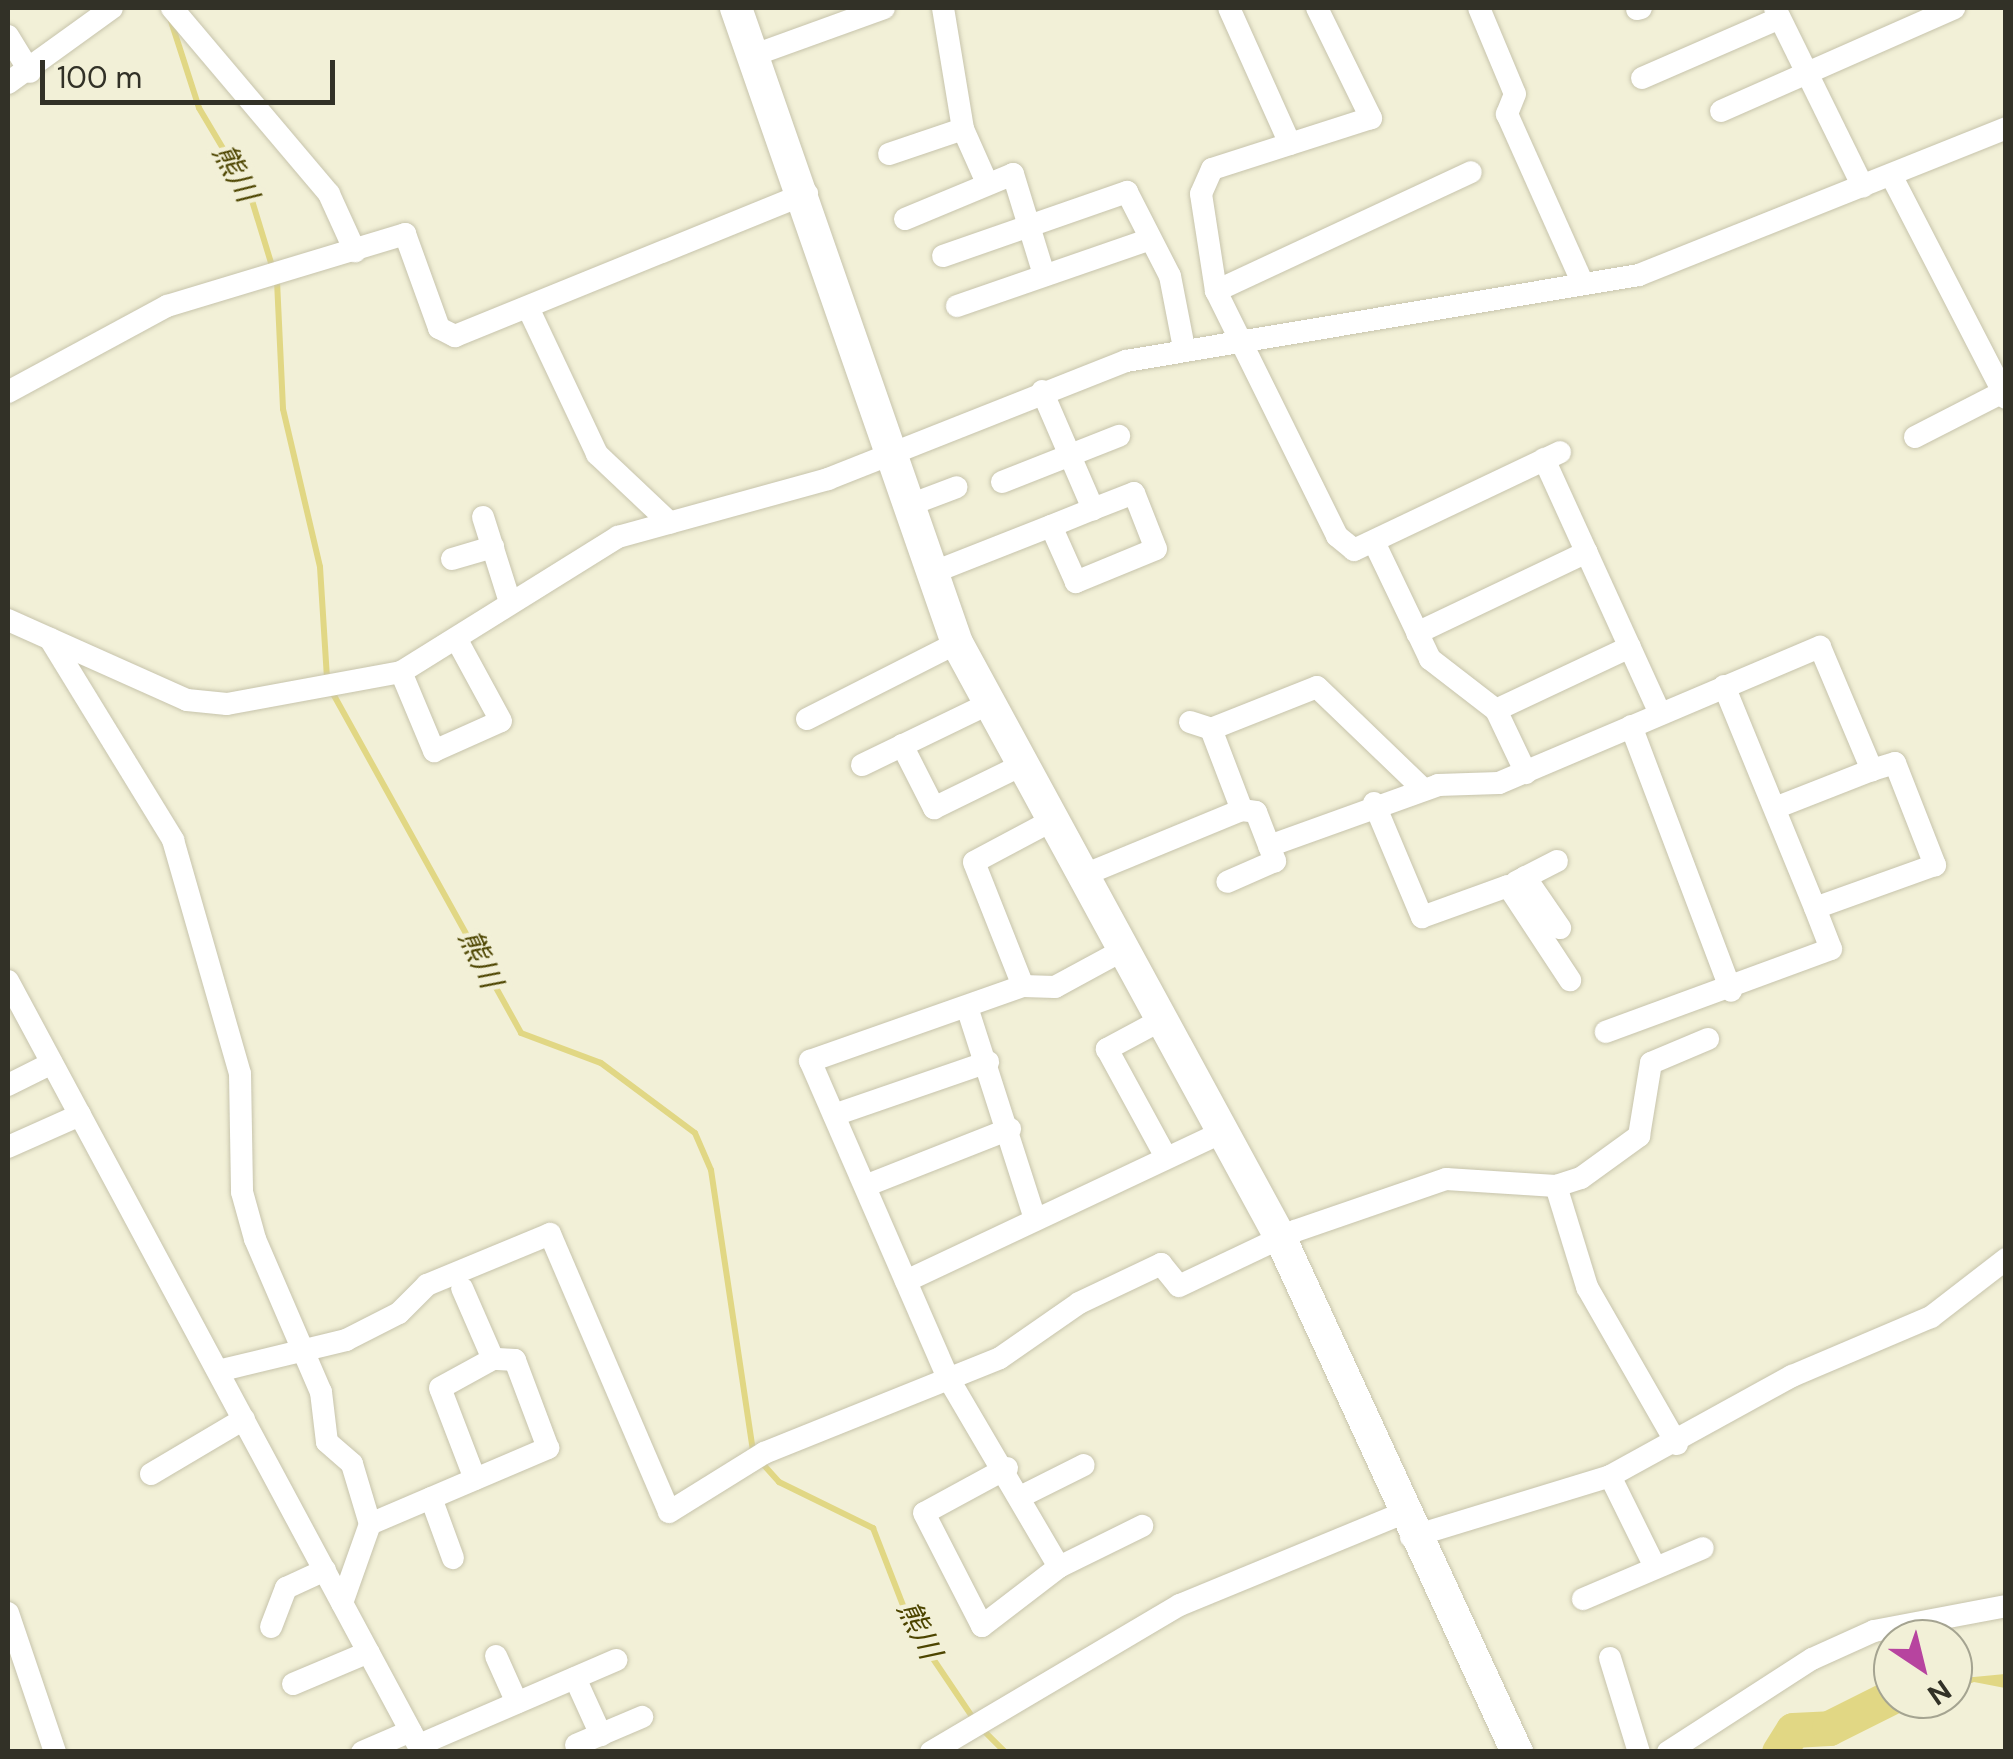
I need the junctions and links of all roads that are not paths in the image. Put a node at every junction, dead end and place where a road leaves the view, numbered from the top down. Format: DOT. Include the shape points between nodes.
graph roads {
  1 [pos="112,8"];
  2 [pos="172,8"];
  3 [pos="736,8"];
  4 [pos="884,8"];
  5 [pos="943,8"];
  6 [pos="1229,8"];
  7 [pos="1317,8"];
  8 [pos="1480,8"];
  9 [pos="1954,8"];
  10 [pos="1777,13"];
  11 [pos="8,36"];
  12 [pos="757,54"];
  13 [pos="30,72"];
  14 [pos="1814,72"];
  15 [pos="1642,78"];
  16 [pos="8,83"];
  17 [pos="1721,111"];
  18 [pos="2006,128"];
  19 [pos="963,129"];
  20 [pos="1290,144"];
  21 [pos="890,154"];
  22 [pos="1471,172"];
  23 [pos="1891,175"];
  24 [pos="986,184"];
  25 [pos="1863,187"];
  26 [pos="806,193"];
  27 [pos="905,218"];
  28 [pos="1029,225"];
  29 [pos="1148,240"];
  30 [pos="356,252"];
  31 [pos="942,256"];
  32 [pos="1044,275"];
  33 [pos="1582,282"];
  34 [pos="1216,291"];
  35 [pos="957,306"];
  36 [pos="530,312"];
  37 [pos="1242,343"];
  38 [pos="1184,348"];
  39 [pos="8,392"];
  40 [pos="1042,392"];
  41 [pos="2004,395"];
  42 [pos="1118,436"];
  43 [pos="1915,437"];
  44 [pos="1069,454"];
  45 [pos="892,455"];
  46 [pos="1002,482"];
  47 [pos="958,487"];
  48 [pos="907,506"];
  49 [pos="1093,509"];
  50 [pos="483,517"];
  51 [pos="670,522"];
  52 [pos="1050,526"];
  53 [pos="1374,542"];
  54 [pos="493,547"];
  55 [pos="1586,552"];
  56 [pos="452,558"];
  57 [pos="930,574"];
  58 [pos="510,602"];
  59 [pos="8,620"];
  60 [pos="1417,632"];
  61 [pos="456,638"];
  62 [pos="50,639"];
  63 [pos="958,642"];
  64 [pos="1630,647"];
  65 [pos="401,672"];
  66 [pos="1724,686"];
  67 [pos="990,703"];
  68 [pos="1496,710"];
  69 [pos="1660,713"];
  70 [pos="808,719"];
  71 [pos="1632,726"];
  72 [pos="902,745"];
  73 [pos="1024,764"];
  74 [pos="862,765"];
  75 [pos="1872,770"];
  76 [pos="1526,773"];
  77 [pos="1423,789"];
  78 [pos="1374,803"];
  79 [pos="1775,808"];
  80 [pos="1242,810"];
  81 [pos="1054,820"];
  82 [pos="1269,846"];
  83 [pos="1556,861"];
  84 [pos="1084,875"];
  85 [pos="1228,882"];
  86 [pos="1517,882"];
  87 [pos="1815,908"];
  88 [pos="1560,928"];
  89 [pos="1125,948"];
  90 [pos="1570,980"];
  91 [pos="8,981"];
  92 [pos="1023,986"];
  93 [pos="1731,991"];
  94 [pos="967,1007"];
  95 [pos="1164,1019"];
  96 [pos="1606,1032"];
  97 [pos="1708,1038"];
  98 [pos="988,1062"];
  99 [pos="52,1063"];
  100 [pos="8,1085"];
  101 [pos="80,1115"];
  102 [pos="834,1115"];
  103 [pos="1010,1129"];
  104 [pos="1225,1132"];
  105 [pos="8,1146"];
  106 [pos="1166,1157"];
  107 [pos="865,1186"];
  108 [pos="1556,1186"];
  109 [pos="1035,1219"];
  110 [pos="1280,1237"];
  111 [pos="2006,1260"];
  112 [pos="906,1281"];
  113 [pos="462,1288"];
  114 [pos="303,1348"];
  115 [pos="494,1360"];
  116 [pos="218,1370"];
  117 [pos="948,1378"];
  118 [pos="244,1419"];
  119 [pos="1677,1444"];
  120 [pos="1084,1466"];
  121 [pos="1007,1468"];
  122 [pos="151,1474"];
  123 [pos="1610,1476"];
  124 [pos="476,1479"];
  125 [pos="1022,1496"];
  126 [pos="431,1498"];
  127 [pos="370,1524"];
  128 [pos="1142,1526"];
  129 [pos="1406,1526"];
  130 [pos="1703,1548"];
  131 [pos="453,1558"];
  132 [pos="1060,1567"];
  133 [pos="1656,1567"];
  134 [pos="324,1570"];
  135 [pos="1583,1599"];
  136 [pos="342,1603"];
  137 [pos="2006,1606"];
  138 [pos="8,1613"];
  139 [pos="271,1627"];
  140 [pos="368,1652"];
  141 [pos="496,1656"];
  142 [pos="1610,1658"];
  143 [pos="616,1660"];
  144 [pos="575,1678"];
  145 [pos="293,1684"];
  146 [pos="516,1703"];
  147 [pos="642,1716"];
  148 [pos="600,1735"];
  149 [pos="417,1742"];
  150 [pos="576,1745"];
  151 [pos="55,1752"];
  152 [pos="362,1752"];
  153 [pos="931,1752"];
  154 [pos="1517,1752"];
  155 [pos="1640,1752"];
  156 [pos="1668,1752"];
  1 -- 13 [label="street"];
  2 -- 30 [label="street" via="329,194"];
  3 -- 12 [label="street"];
  4 -- 12 [label="street"];
  5 -- 19 [label="street"];
  6 -- 20 [label="street"];
  7 -- 20 [label="street" via="1371,118"];
  8 -- 33 [label="street" via="1515,94 1507,114"];
  9 -- 14 [label="street"];
  10 -- 14 [label="street"];
  10 -- 15 [label="street"];
  11 -- 13 [label="street"];
  12 -- 26 [label="street"];
  13 -- 16 [label="street"];
  14 -- 17 [label="street"];
  14 -- 25 [label="street"];
  18 -- 23 [label="street"];
  19 -- 21 [label="street"];
  19 -- 24 [label="street"];
  20 -- 34 [label="street" via="1212,169 1201,194"];
  22 -- 34 [label="street"];
  23 -- 25 [label="street"];
  23 -- 41 [label="street"];
  24 -- 27 [label="street"];
  24 -- 28 [label="street" via="1013,174"];
  25 -- 33 [label="street" via="1694,258"];
  26 -- 36 [label="street"];
  26 -- 45 [label="street"];
  28 -- 29 [label="street" via="1127,192"];
  28 -- 31 [label="street"];
  28 -- 32 [label="street"];
  29 -- 32 [label="street"];
  29 -- 38 [label="street" via="1170,276"];
  30 -- 36 [label="street" via="405,234 439,328 456,336"];
  30 -- 39 [label="street" via="167,306"];
  32 -- 35 [label="street"];
  33 -- 37 [label="street"];
  34 -- 37 [label="street"];
  36 -- 51 [label="street" via="597,454"];
  37 -- 38 [label="street"];
  37 -- 53 [label="street" via="1337,536 1354,550"];
  38 -- 40 [label="street"];
  40 -- 44 [label="street"];
  40 -- 45 [label="street"];
  41 -- 43 [label="street"];
  42 -- 44 [label="street"];
  44 -- 46 [label="street"];
  44 -- 49 [label="street"];
  45 -- 48 [label="street"];
  45 -- 51 [label="street"];
  47 -- 48 [label="street"];
  48 -- 57 [label="street"];
  49 -- 52 [label="street"];
  49 -- 52 [label="street" via="1134,494 1156,550 1076,582"];
  50 -- 54 [label="street"];
  51 -- 58 [label="street" via="618,536"];
  52 -- 57 [label="street"];
  53 -- 55 [label="street" via="1552,456"];
  53 -- 60 [label="street"];
  54 -- 56 [label="street"];
  54 -- 58 [label="street"];
  55 -- 60 [label="street"];
  55 -- 64 [label="street"];
  57 -- 63 [label="street"];
  58 -- 61 [label="street"];
  59 -- 62 [label="street"];
  60 -- 68 [label="street" via="1430,659"];
  61 -- 65 [label="street"];
  61 -- 65 [label="street" via="501,721 434,751"];
  62 -- 65 [label="street" via="186,700 227,704"];
  62 -- 114 [label="street" via="173,840 240,1074 242,1192"];
  63 -- 67 [label="street"];
  63 -- 70 [label="street"];
  64 -- 68 [label="street"];
  64 -- 69 [label="street"];
  66 -- 69 [label="street"];
  66 -- 75 [label="street" via="1820,647"];
  66 -- 79 [label="street"];
  67 -- 72 [label="street"];
  67 -- 73 [label="street"];
  68 -- 76 [label="street"];
  69 -- 71 [label="street"];
  71 -- 76 [label="street"];
  71 -- 93 [label="street"];
  72 -- 73 [label="street" via="934,808"];
  72 -- 74 [label="street"];
  73 -- 81 [label="street"];
  75 -- 79 [label="street"];
  75 -- 87 [label="street" via="1894,762 1935,865"];
  76 -- 77 [label="street"];
  77 -- 78 [label="street"];
  77 -- 80 [label="street" via="1359,737 1317,687 1201,726"];
  78 -- 82 [label="street"];
  78 -- 86 [label="street" via="1422,917"];
  79 -- 87 [label="street"];
  80 -- 82 [label="street" via="1256,812"];
  80 -- 84 [label="street"];
  81 -- 84 [label="street"];
  81 -- 92 [label="street" via="974,862"];
  82 -- 85 [label="street" via="1275,861"];
  83 -- 86 [label="street"];
  84 -- 89 [label="street"];
  86 -- 88 [label="street"];
  86 -- 90 [label="street"];
  87 -- 93 [label="street" via="1831,949"];
  89 -- 92 [label="street" via="1055,987"];
  89 -- 95 [label="street"];
  91 -- 99 [label="street"];
  92 -- 94 [label="street"];
  93 -- 96 [label="street"];
  94 -- 98 [label="street"];
  94 -- 102 [label="street" via="810,1061"];
  95 -- 104 [label="street"];
  95 -- 106 [label="street" via="1107,1049"];
  97 -- 108 [label="street" via="1651,1063 1640,1136"];
  98 -- 102 [label="street"];
  98 -- 103 [label="street"];
  99 -- 100 [label="street"];
  99 -- 101 [label="street"];
  101 -- 105 [label="street"];
  101 -- 116 [label="street"];
  102 -- 107 [label="street"];
  103 -- 107 [label="street"];
  103 -- 109 [label="street"];
  104 -- 106 [label="street"];
  104 -- 110 [label="street"];
  106 -- 109 [label="street"];
  107 -- 112 [label="street"];
  108 -- 110 [label="street" via="1446,1178"];
  108 -- 119 [label="street" via="1587,1287"];
  109 -- 112 [label="street"];
  110 -- 117 [label="street" via="1179,1286 1161,1264"];
  110 -- 129 [label="street"];
  111 -- 119 [label="street" via="1931,1317 1792,1376"];
  112 -- 117 [label="street"];
  113 -- 115 [label="street"];
  114 -- 116 [label="street"];
  114 -- 117 [label="street" via="346,1340 399,1313 427,1286 550,1234 669,1512 757,1456"];
  114 -- 127 [label="street" via="321,1392 318,1419 365,1490"];
  115 -- 124 [label="street" via="440,1388"];
  115 -- 124 [label="street" via="516,1360 548,1448"];
  116 -- 118 [label="street"];
  117 -- 121 [label="street"];
  118 -- 122 [label="street"];
  118 -- 134 [label="street"];
  119 -- 123 [label="street"];
  120 -- 125 [label="street"];
  121 -- 125 [label="street"];
  121 -- 132 [label="street" via="924,1513 982,1626"];
  123 -- 129 [label="street"];
  123 -- 133 [label="street"];
  124 -- 126 [label="street"];
  125 -- 132 [label="street"];
  126 -- 127 [label="street"];
  126 -- 131 [label="street"];
  127 -- 136 [label="street"];
  128 -- 132 [label="street"];
  129 -- 153 [label="street" via="1180,1605 974,1720"];
  129 -- 154 [label="street"];
  130 -- 133 [label="street"];
  133 -- 135 [label="street"];
  134 -- 136 [label="street"];
  134 -- 139 [label="street" via="286,1588"];
  136 -- 140 [label="street"];
  137 -- 156 [label="street" via="1874,1631"];
  138 -- 151 [label="street"];
  140 -- 145 [label="street"];
  140 -- 149 [label="street"];
  141 -- 146 [label="street"];
  142 -- 155 [label="street"];
  143 -- 144 [label="street"];
  144 -- 146 [label="street"];
  144 -- 148 [label="street"];
  146 -- 149 [label="street"];
  147 -- 148 [label="street"];
  148 -- 150 [label="street"];
  149 -- 152 [label="street"];
}
